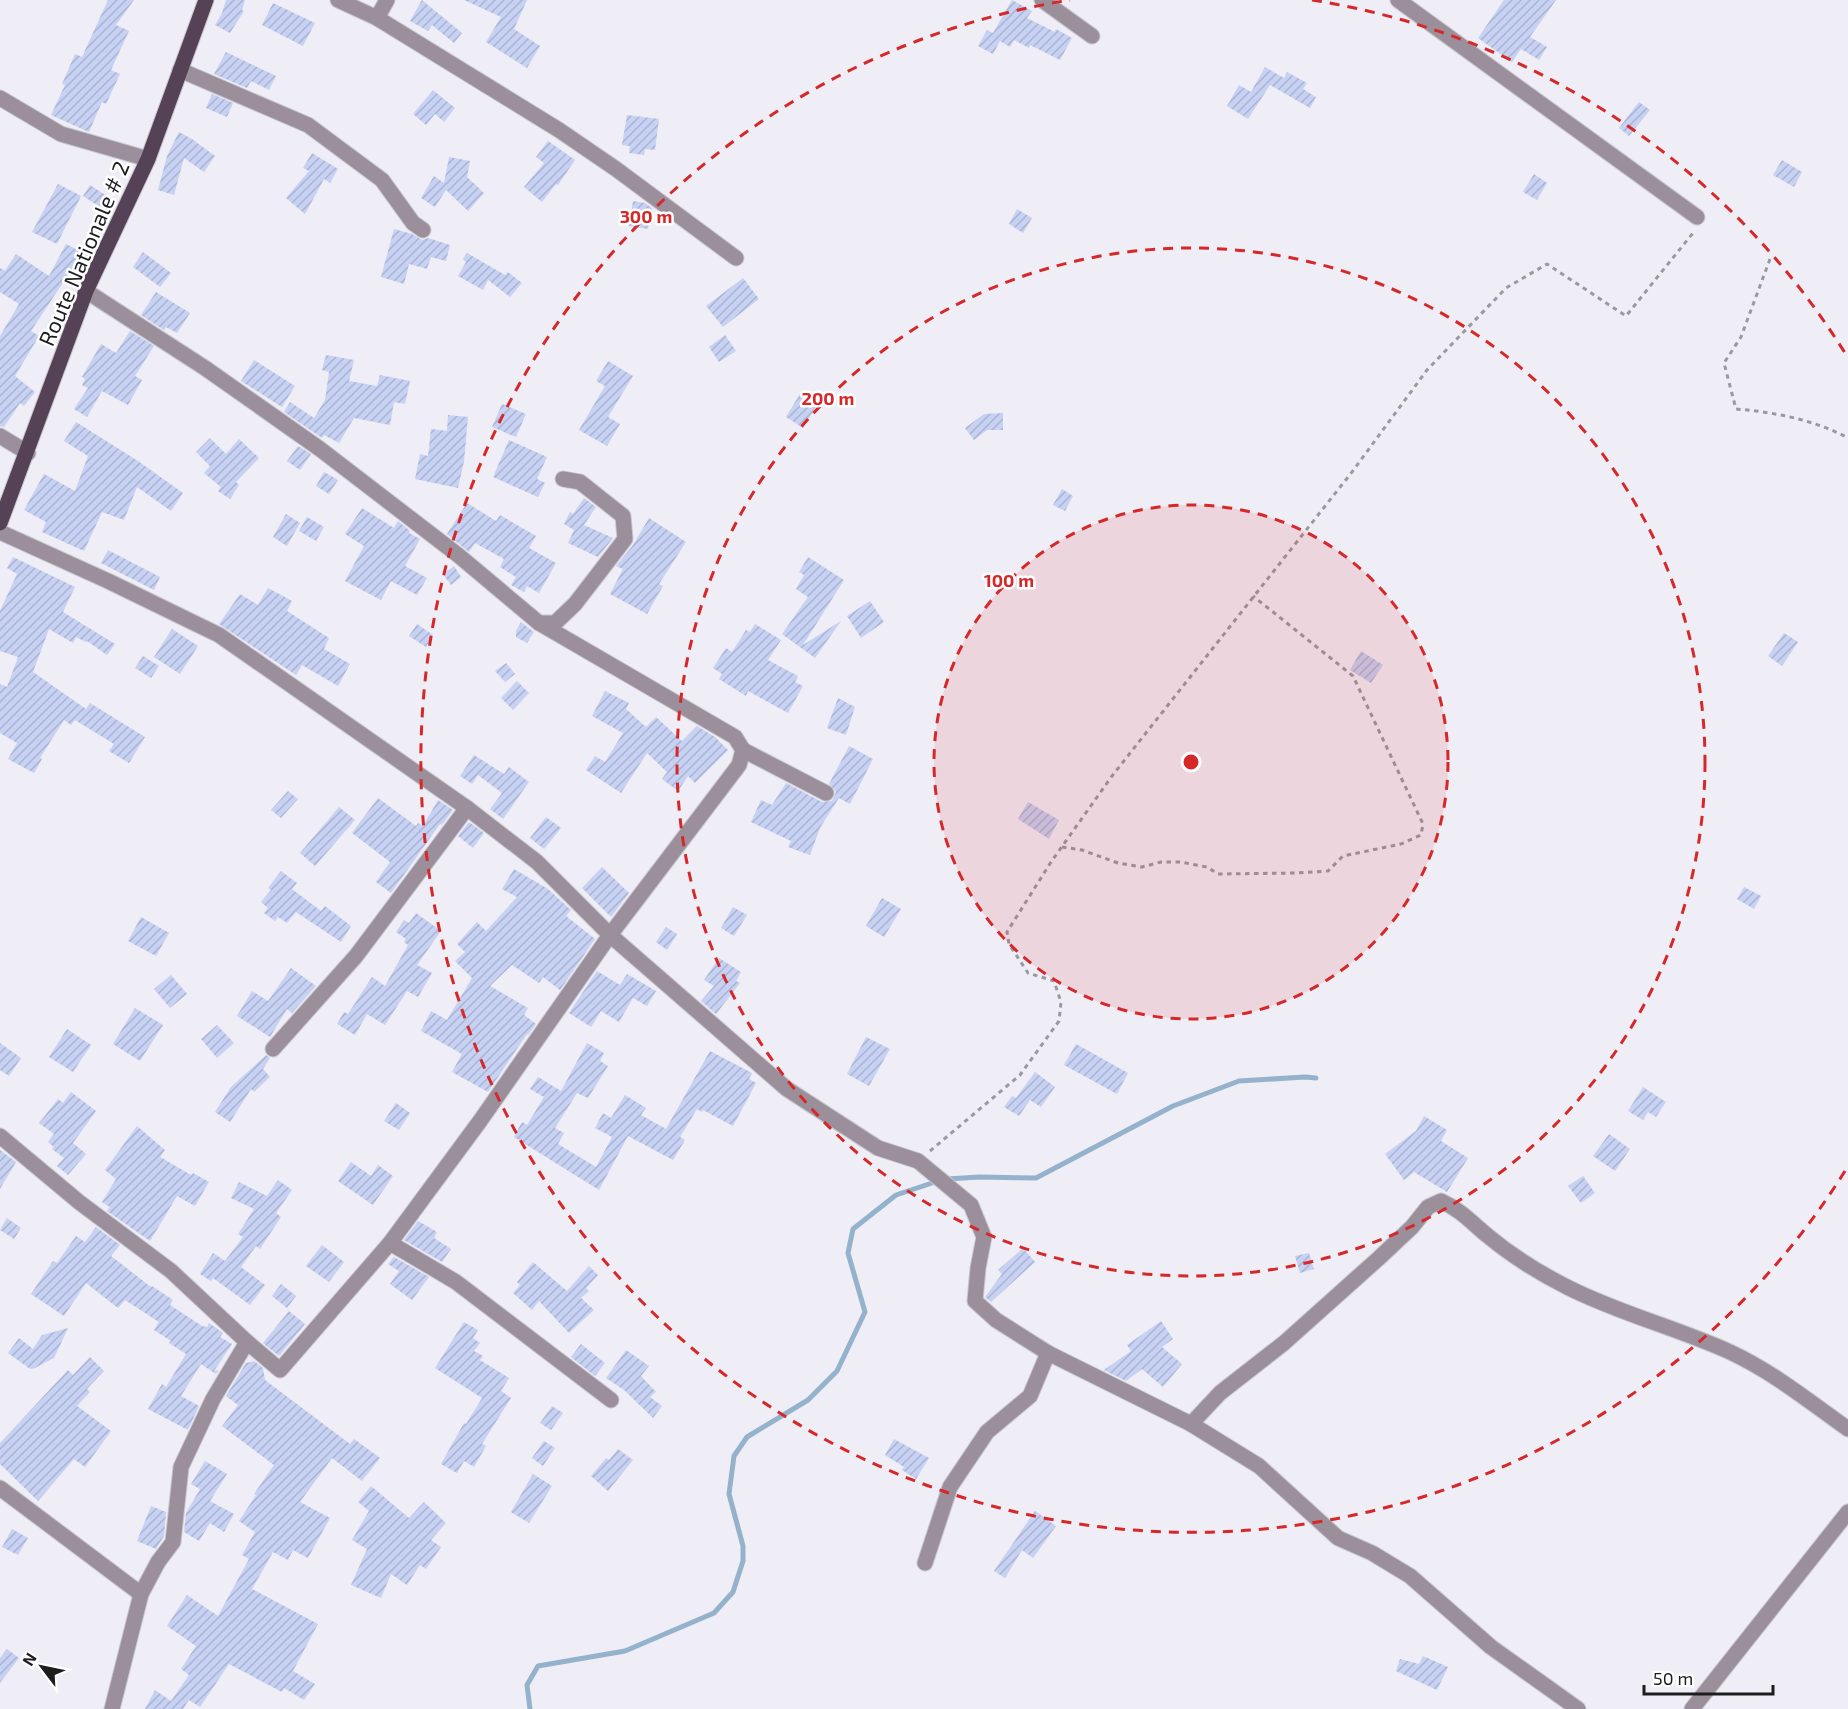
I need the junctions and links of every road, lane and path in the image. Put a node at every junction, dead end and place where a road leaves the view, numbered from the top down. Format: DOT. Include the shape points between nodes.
graph roads {
  1 [pos="206,0"];
  2 [pos="338,0"];
  3 [pos="387,0"];
  4 [pos="1042,0"];
  5 [pos="1398,0"];
  6 [pos="377,18"];
  7 [pos="1092,36"];
  8 [pos="180,70"];
  9 [pos="0,98"];
  10 [pos="148,159"];
  11 [pos="1696,217"];
  12 [pos="423,230"];
  13 [pos="736,258"];
  14 [pos="1770,259"];
  15 [pos="86,291"];
  16 [pos="0,436"];
  17 [pos="1848,438"];
  18 [pos="28,453"];
  19 [pos="563,479"];
  20 [pos="0,523"];
  21 [pos="0,532"];
  22 [pos="1253,596"];
  23 [pos="539,623"];
  24 [pos="743,750"];
  25 [pos="826,793"];
  26 [pos="467,808"];
  27 [pos="1062,847"];
  28 [pos="610,936"];
  29 [pos="273,1049"];
  30 [pos="0,1136"];
  31 [pos="918,1161"];
  32 [pos="390,1243"];
  33 [pos="247,1342"];
  34 [pos="1048,1353"];
  35 [pos="611,1400"];
  36 [pos="1191,1424"];
  37 [pos="1848,1429"];
  38 [pos="0,1488"];
  39 [pos="1848,1512"];
  40 [pos="925,1563"];
  41 [pos="141,1594"];
  42 [pos="112,1709"];
  43 [pos="1578,1709"];
  44 [pos="1692,1709"];
  1 -- 8 [label="main road, Route Nationale # 2"];
  2 -- 6 [label="street"];
  3 -- 6 [label="street"];
  4 -- 7 [label="street"];
  5 -- 11 [label="street"];
  6 -- 13 [label="street" via="559,130"];
  8 -- 10 [label="main road, Route Nationale # 2"];
  8 -- 12 [label="street" via="308,125 382,180 414,224"];
  9 -- 10 [label="street" via="62,134"];
  10 -- 15 [label="main road, Route Nationale # 2"];
  11 -- 22 [label="path" via="1701,223 1626,316 1547,264 1506,288 1427,370"];
  14 -- 17 [label="path" via="1741,337 1724,363 1736,409 1790,418"];
  15 -- 18 [label="main road, Route Nationale # 2"];
  15 -- 23 [label="street" via="320,449"];
  16 -- 18 [label="street"];
  18 -- 20 [label="main road, Route Nationale # 2"];
  19 -- 23 [label="street" via="580,482 623,516 625,538 575,604 555,623"];
  21 -- 26 [label="street" via="219,635"];
  22 -- 27 [label="path" via="1112,776"];
  22 -- 27 [label="path" via="1353,676 1424,825 1420,836 1343,856 1328,871 1296,873 1218,874 1207,867 1180,862 1142,867"];
  23 -- 24 [label="street" via="735,737"];
  24 -- 25 [label="street"];
  24 -- 28 [label="street" via="739,765"];
  26 -- 28 [label="street" via="537,862"];
  26 -- 29 [label="street" via="356,956"];
  27 -- 31 [label="path" via="1007,932 1009,944 1028,973 1054,981 1061,1002 1059,1021 1020,1075"];
  28 -- 31 [label="street" via="787,1089 878,1148"];
  28 -- 32 [label="street"];
  30 -- 33 [label="street" via="171,1271"];
  31 -- 34 [label="street" via="970,1205 984,1237 975,1301 996,1320"];
  32 -- 33 [label="street" via="280,1370"];
  32 -- 35 [label="street" via="456,1282"];
  33 -- 41 [label="street" via="213,1399 181,1467 173,1542"];
  34 -- 36 [label="street"];
  34 -- 40 [label="street" via="1030,1396 987,1432 950,1487"];
  36 -- 37 [label="street" via="1220,1393 1284,1343 1379,1258 1428,1207 1441,1201 1457,1208 1499,1244 1567,1287 1731,1353 1768,1372"];
  36 -- 43 [label="street" via="1259,1466 1338,1538 1410,1575 1491,1647"];
  38 -- 41 [label="street"];
  39 -- 44 [label="street"];
  41 -- 42 [label="street"];
}
